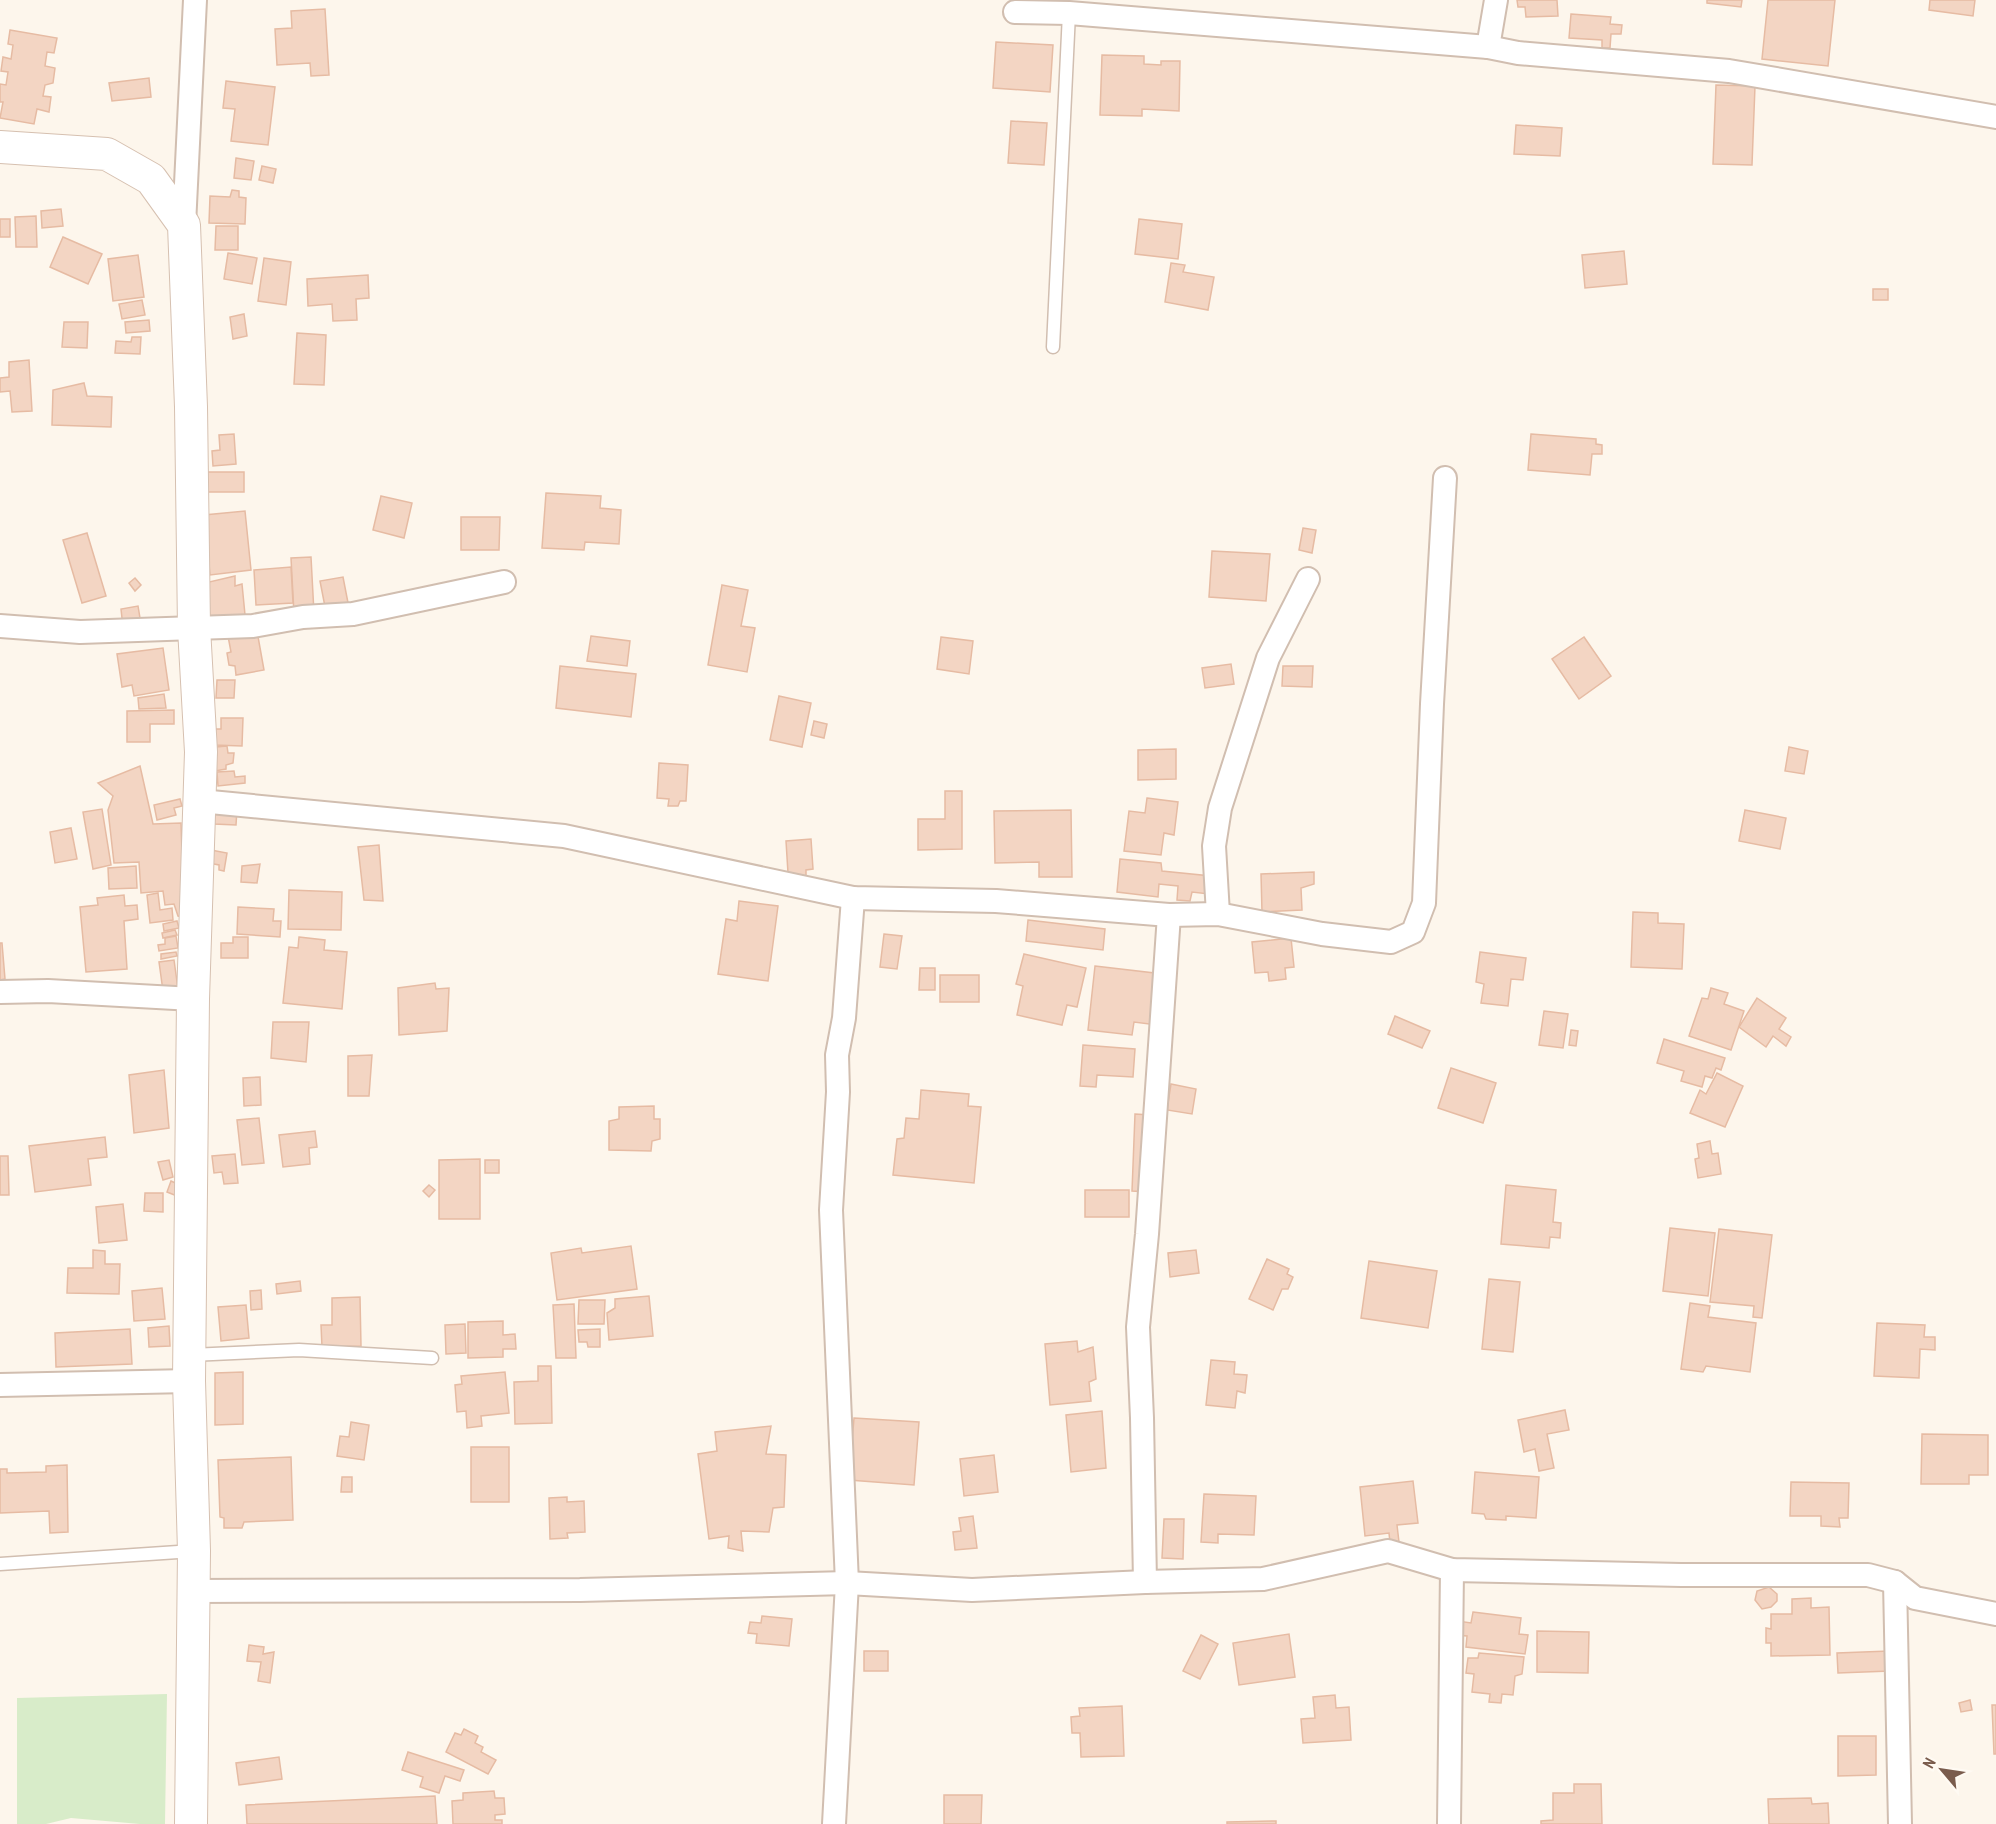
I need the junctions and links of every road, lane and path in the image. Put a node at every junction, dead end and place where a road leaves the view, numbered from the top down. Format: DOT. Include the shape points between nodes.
graph roads {
  1 [pos="195,0"];
  2 [pos="1496,0"];
  3 [pos="1158,10"];
  4 [pos="1015,12"];
  5 [pos="1069,13"];
  6 [pos="1488,47"];
  7 [pos="1996,117"];
  8 [pos="0,147"];
  9 [pos="184,225"];
  10 [pos="1053,347"];
  11 [pos="1445,478"];
  12 [pos="1308,579"];
  13 [pos="504,582"];
  14 [pos="0,626"];
  15 [pos="194,628"];
  16 [pos="200,801"];
  17 [pos="853,898"];
  18 [pos="1218,914"];
  19 [pos="1169,915"];
  20 [pos="0,992"];
  21 [pos="193,999"];
  22 [pos="432,1358"];
  23 [pos="190,1368"];
  24 [pos="0,1385"];
  25 [pos="194,1551"];
  26 [pos="0,1564"];
  27 [pos="1452,1570"];
  28 [pos="1145,1582"];
  29 [pos="1895,1582"];
  30 [pos="847,1583"];
  31 [pos="193,1591"];
  32 [pos="1996,1614"];
  33 [pos="191,1824"];
  34 [pos="834,1824"];
  35 [pos="1449,1824"];
  36 [pos="1900,1824"];
  1 -- 9 [label="street"];
  2 -- 6 [label="street"];
  3 -- 5 [label="street"];
  3 -- 6 [label="street"];
  4 -- 5 [label="street"];
  5 -- 10 [label="lane"];
  6 -- 7 [label="street" via="1729,71"];
  8 -- 9 [label="main road" via="107,153 151,179"];
  9 -- 15 [label="main road"];
  11 -- 18 [label="street" via="1424,903 1413,932 1391,942 1322,934"];
  12 -- 18 [label="street" via="1268,658 1220,808 1214,846"];
  13 -- 15 [label="street" via="353,614 253,626"];
  14 -- 15 [label="street" via="80,632"];
  15 -- 16 [label="main road"];
  16 -- 17 [label="street" via="564,836"];
  16 -- 21 [label="main road"];
  17 -- 19 [label="street" via="996,901"];
  17 -- 30 [label="street" via="844,1018 837,1055 831,1210"];
  18 -- 19 [label="street"];
  19 -- 28 [label="street" via="1138,1327"];
  20 -- 21 [label="street"];
  21 -- 23 [label="main road"];
  22 -- 23 [label="lane" via="299,1350"];
  23 -- 24 [label="street"];
  23 -- 25 [label="main road"];
  25 -- 26 [label="lane"];
  25 -- 31 [label="main road"];
  27 -- 28 [label="street" via="1388,1551 1263,1579"];
  27 -- 29 [label="street" via="1868,1575"];
  27 -- 35 [label="street"];
  28 -- 30 [label="street" via="972,1590"];
  29 -- 32 [label="street" via="1915,1599"];
  29 -- 36 [label="street"];
  30 -- 31 [label="street" via="580,1590"];
  30 -- 34 [label="street"];
  31 -- 33 [label="main road"];
}
